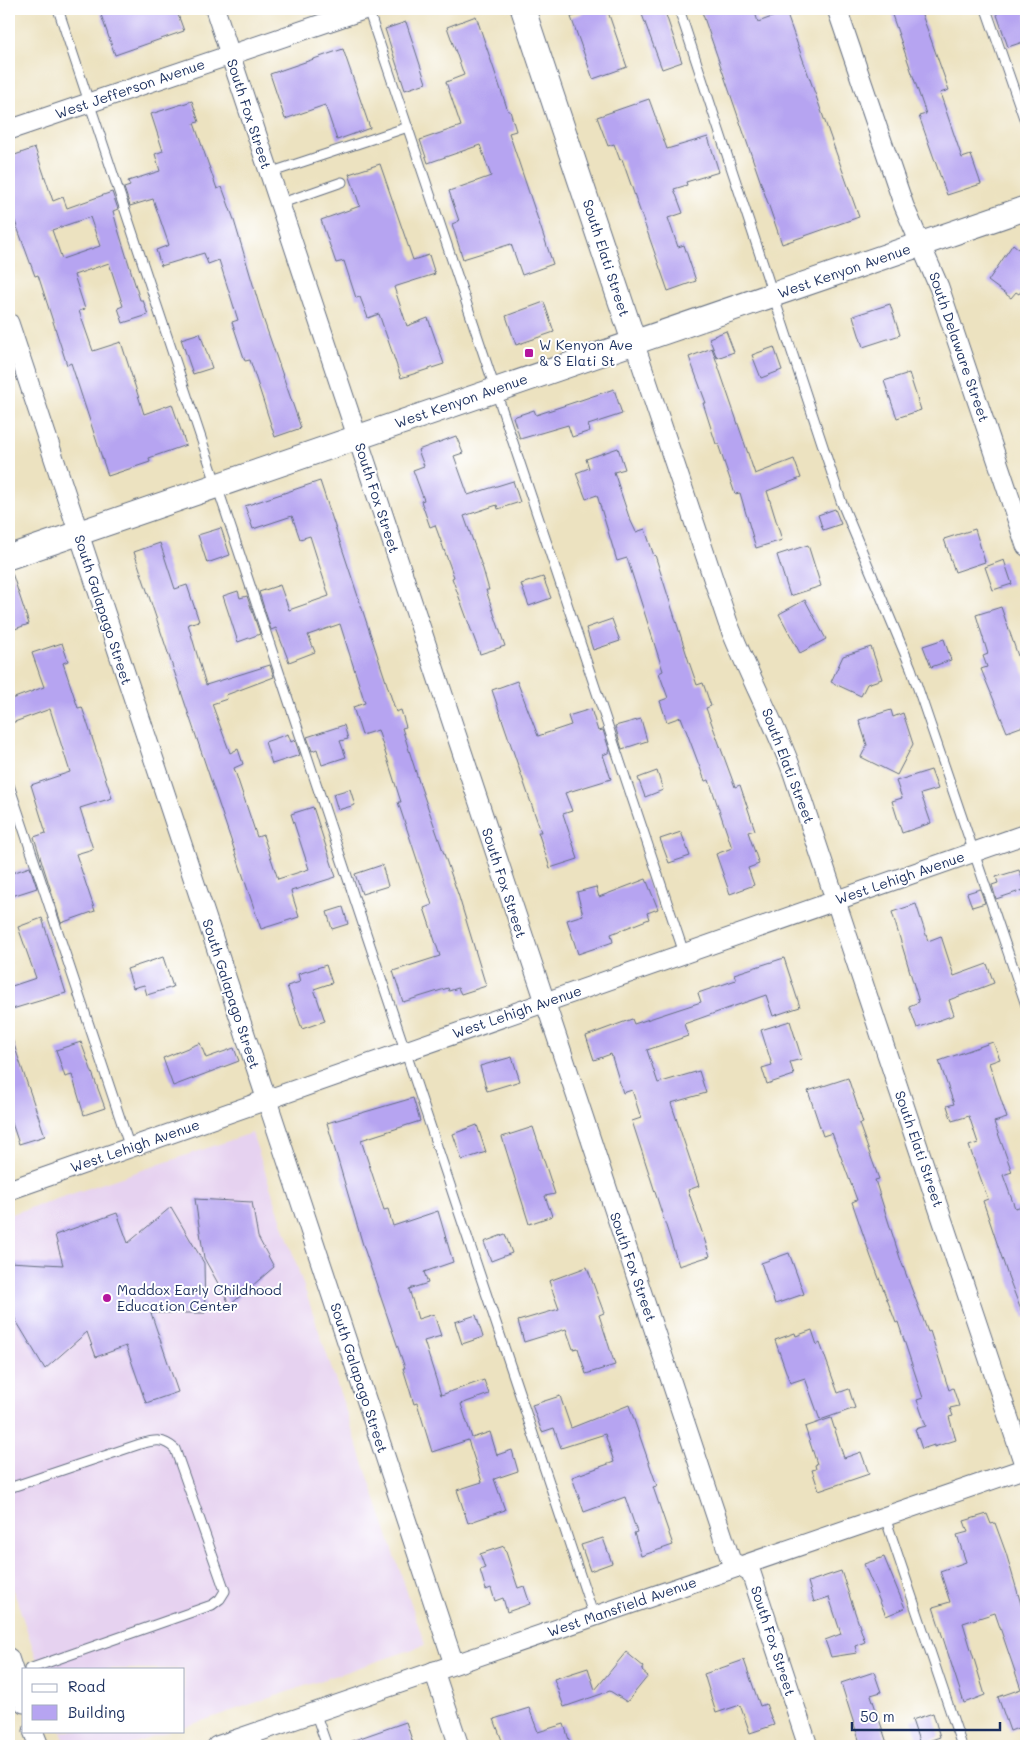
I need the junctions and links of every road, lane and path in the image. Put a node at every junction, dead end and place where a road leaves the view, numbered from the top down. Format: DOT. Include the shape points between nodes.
graph roads {
  1 [pos="58,9"];
  2 [pos="215,9"];
  3 [pos="367,9"];
  4 [pos="523,9"];
  5 [pos="679,9"];
  6 [pos="837,9"];
  7 [pos="986,9"];
  8 [pos="229,55"];
  9 [pos="90,103"];
  10 [pos="1026,124"];
  11 [pos="408,127"];
  12 [pos="9,130"];
  13 [pos="268,173"];
  14 [pos="342,182"];
  15 [pos="279,204"];
  16 [pos="1026,208"];
  17 [pos="921,245"];
  18 [pos="774,295"];
  19 [pos="9,323"];
  20 [pos="634,342"];
  21 [pos="496,390"];
  22 [pos="356,437"];
  23 [pos="217,484"];
  24 [pos="78,533"];
  25 [pos="1026,546"];
  26 [pos="9,557"];
  27 [pos="9,785"];
  28 [pos="1026,834"];
  29 [pos="975,852"];
  30 [pos="836,900"];
  31 [pos="684,954"];
  32 [pos="544,1002"];
  33 [pos="1026,1005"];
  34 [pos="405,1052"];
  35 [pos="266,1100"];
  36 [pos="130,1148"];
  37 [pos="9,1190"];
  38 [pos="1026,1469"];
  39 [pos="9,1488"];
  40 [pos="885,1517"];
  41 [pos="741,1567"];
  42 [pos="594,1617"];
  43 [pos="454,1664"];
  44 [pos="19,1668"];
  45 [pos="434,1671"];
  46 [pos="22,1689"];
  47 [pos="315,1712"];
  48 [pos="33,1732"];
  49 [pos="39,1746"];
  50 [pos="217,1746"];
  51 [pos="327,1746"];
  52 [pos="459,1746"];
  53 [pos="808,1746"];
  54 [pos="962,1746"];
  1 -- 9 [label="lane"];
  2 -- 8 [label="street, South Fox Street"];
  3 -- 8 [label="street, West Jefferson Avenue"];
  3 -- 11 [label="lane"];
  4 -- 20 [label="street, South Elati Street"];
  5 -- 18 [label="lane"];
  6 -- 17 [label="street, South Delaware Street" via="904,206"];
  7 -- 10 [label="lane"];
  8 -- 9 [label="street, West Jefferson Avenue"];
  8 -- 13 [label="street, South Fox Street"];
  9 -- 12 [label="street, West Jefferson Avenue"];
  9 -- 23 [label="lane"];
  11 -- 13 [label="lane"];
  11 -- 21 [label="lane"];
  13 -- 15 [label="street, South Fox Street"];
  14 -- 15 [label="lane"];
  15 -- 22 [label="street, South Fox Street"];
  16 -- 17 [label="street, West Kenyon Avenue"];
  17 -- 18 [label="street, West Kenyon Avenue"];
  17 -- 25 [label="street, South Delaware Street" via="939,287"];
  18 -- 20 [label="street, West Kenyon Avenue"];
  18 -- 29 [label="lane" via="841,501 911,668"];
  19 -- 24 [label="street, South Galapago Street"];
  20 -- 21 [label="street, West Kenyon Avenue"];
  20 -- 30 [label="street, South Elati Street" via="728,623 782,742"];
  21 -- 22 [label="street, West Kenyon Avenue"];
  21 -- 31 [label="lane"];
  22 -- 23 [label="street, West Kenyon Avenue"];
  22 -- 32 [label="street, South Fox Street"];
  23 -- 24 [label="street, West Kenyon Avenue"];
  23 -- 34 [label="lane"];
  24 -- 26 [label="street, West Kenyon Avenue"];
  24 -- 35 [label="street, South Galapago Street"];
  27 -- 36 [label="lane"];
  28 -- 29 [label="street, West Lehigh Avenue"];
  29 -- 30 [label="street, West Lehigh Avenue"];
  29 -- 33 [label="lane"];
  30 -- 31 [label="street, West Lehigh Avenue"];
  30 -- 38 [label="street, South Elati Street"];
  31 -- 32 [label="street, West Lehigh Avenue"];
  32 -- 34 [label="street, West Lehigh Avenue"];
  32 -- 41 [label="street, South Fox Street" via="731,1561"];
  34 -- 35 [label="street, West Lehigh Avenue"];
  34 -- 42 [label="lane"];
  35 -- 36 [label="street, West Lehigh Avenue"];
  35 -- 43 [label="street, South Galapago Street"];
  36 -- 37 [label="street, West Lehigh Avenue"];
  38 -- 40 [label="street, West Mansfield Avenue"];
  39 -- 44 [label="lane" via="140,1444 160,1440 168,1443 175,1449 225,1591 212,1605"];
  40 -- 41 [label="street, West Mansfield Avenue"];
  40 -- 54 [label="lane"];
  41 -- 42 [label="street, West Mansfield Avenue"];
  41 -- 53 [label="street, South Fox Street" via="751,1574"];
  42 -- 43 [label="street, West Mansfield Avenue"];
  43 -- 45 [label="street, West Mansfield Avenue"];
  44 -- 46 [label="street"];
  45 -- 47 [label="street, West Mansfield Avenue"];
  45 -- 52 [label="street"];
  47 -- 50 [label="street, West Mansfield Avenue"];
  47 -- 51 [label="lane"];
  48 -- 49 [label="street"];
}
